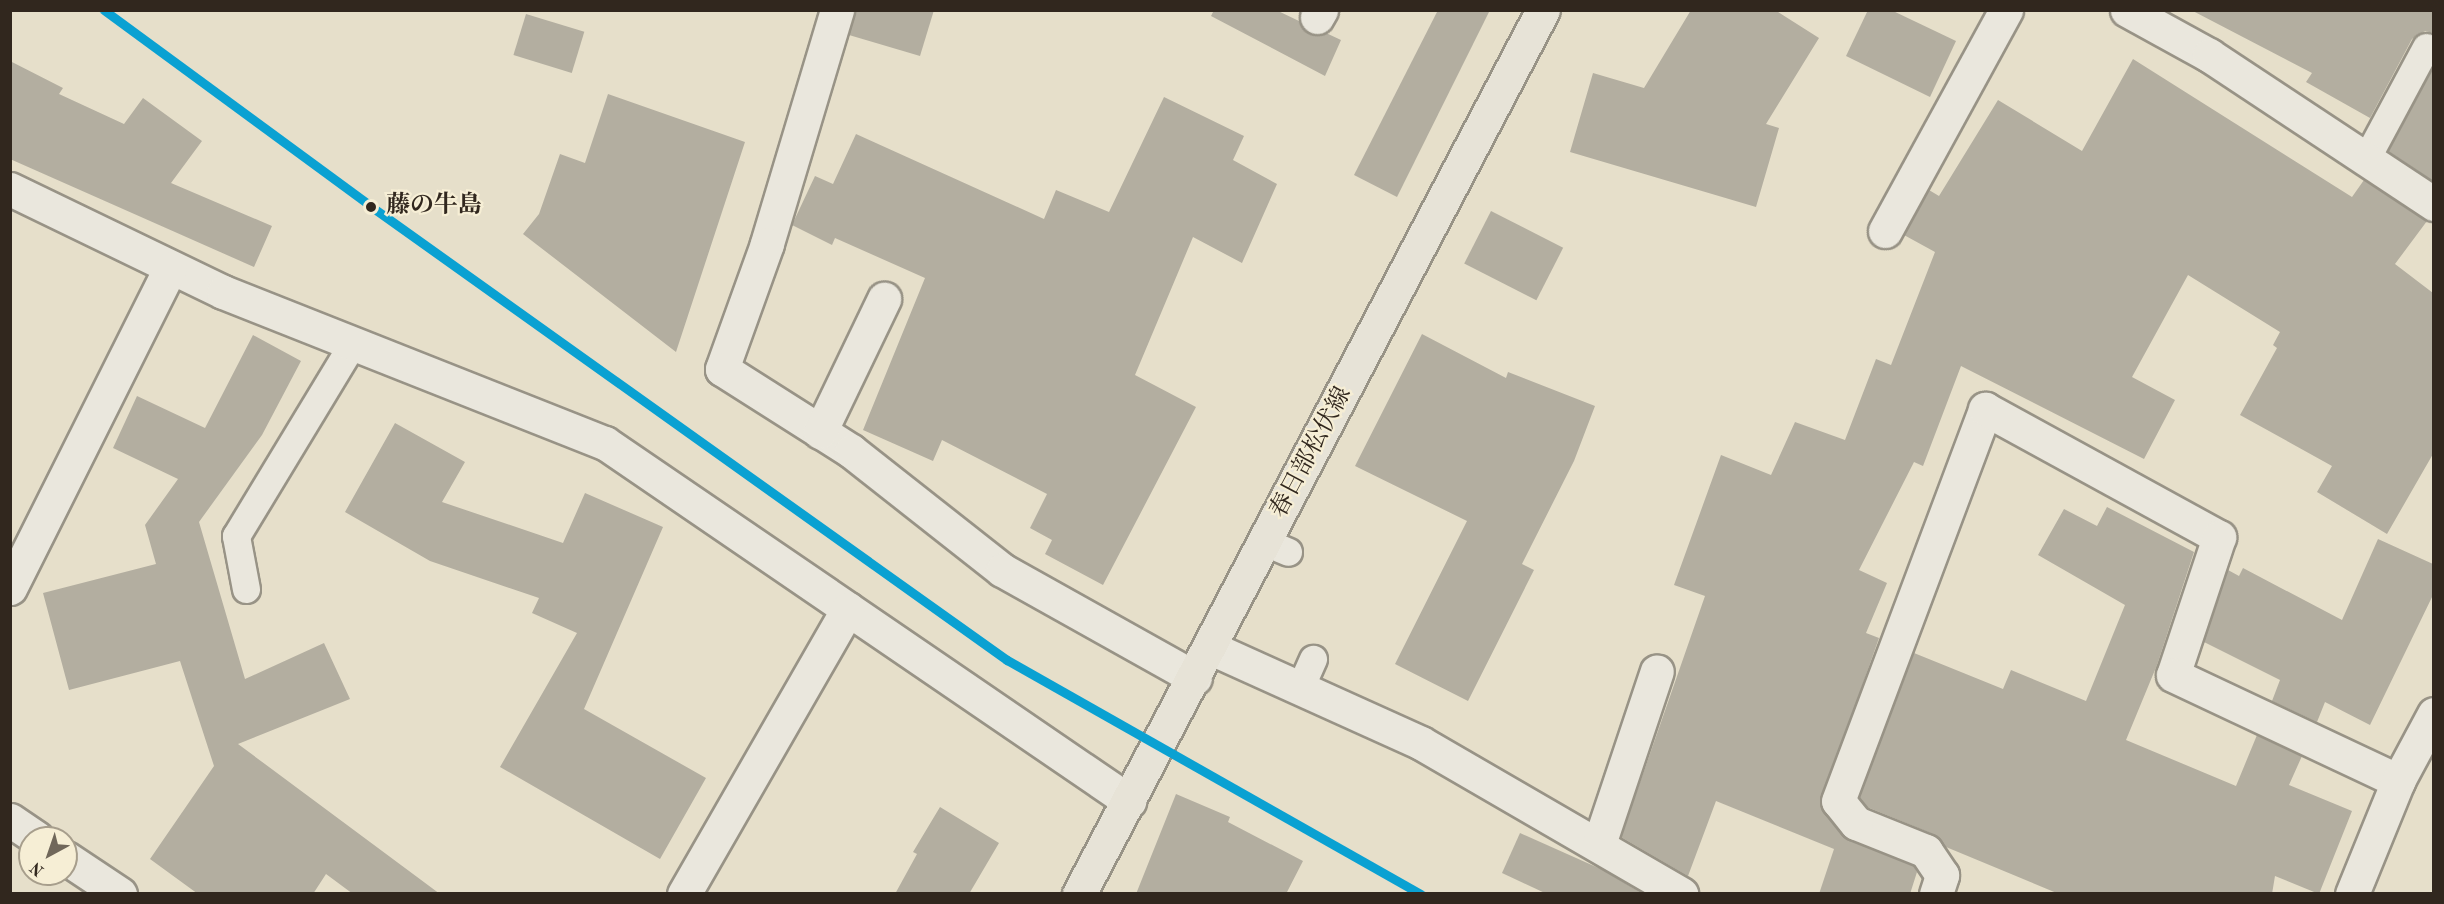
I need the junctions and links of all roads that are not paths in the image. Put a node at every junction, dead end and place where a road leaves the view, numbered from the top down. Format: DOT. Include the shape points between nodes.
graph roads {
  1 [pos="837,10"];
  2 [pos="1543,10"];
  3 [pos="2006,10"];
  4 [pos="2127,10"];
  5 [pos="2426,47"];
  6 [pos="2366,159"];
  7 [pos="10,189"];
  8 [pos="2433,204"];
  9 [pos="1885,231"];
  10 [pos="170,268"];
  11 [pos="884,299"];
  12 [pos="353,343"];
  13 [pos="820,432"];
  14 [pos="10,588"];
  15 [pos="246,589"];
  16 [pos="848,609"];
  17 [pos="1211,648"];
  18 [pos="1657,671"];
  19 [pos="1195,678"];
  20 [pos="2433,714"];
  21 [pos="2398,782"];
  22 [pos="1129,801"];
  23 [pos="1599,844"];
  24 [pos="78,866"];
  25 [pos="120,894"];
  26 [pos="684,894"];
  27 [pos="1079,894"];
  28 [pos="1681,894"];
  29 [pos="1936,894"];
  30 [pos="2352,894"];
  1 -- 13 [label="street" via="767,244 722,369"];
  2 -- 17 [label="main road, 春日部松伏線" via="1277,547"];
  3 -- 9 [label="street"];
  4 -- 6 [label="street" via="2209,55"];
  5 -- 6 [label="lane"];
  6 -- 8 [label="street"];
  7 -- 10 [label="street"];
  10 -- 12 [label="street"];
  10 -- 14 [label="street"];
  11 -- 13 [label="street"];
  12 -- 15 [label="lane" via="236,536"];
  12 -- 16 [label="street" via="605,443"];
  13 -- 19 [label="street" via="851,451 1002,570"];
  16 -- 22 [label="street"];
  16 -- 26 [label="street"];
  17 -- 19 [label="main road, 春日部松伏線"];
  17 -- 23 [label="street" via="1307,674"];
  18 -- 23 [label="street"];
  19 -- 22 [label="main road, 春日部松伏線"];
  20 -- 21 [label="street"];
  21 -- 29 [label="street" via="2173,675 2219,537 1985,409 1838,801 1856,823 1926,851 1942,875"];
  21 -- 30 [label="street"];
  22 -- 27 [label="main road, 春日部松伏線"];
  23 -- 28 [label="street"];
  24 -- 25 [label="street"];
}
